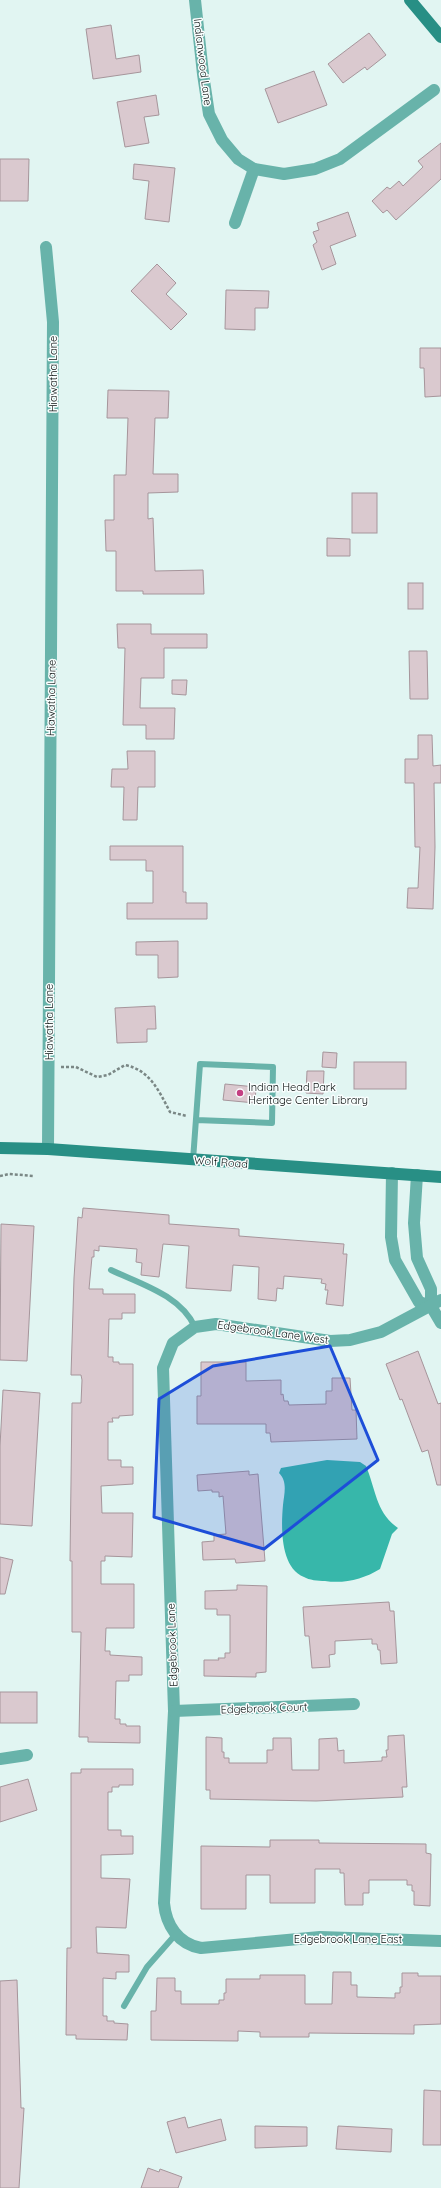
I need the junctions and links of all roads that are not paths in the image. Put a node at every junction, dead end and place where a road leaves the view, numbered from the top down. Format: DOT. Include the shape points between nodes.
graph roads {
  1 [pos="196,0"];
  2 [pos="410,0"];
  3 [pos="441,37"];
  4 [pos="434,90"];
  5 [pos="254,169"];
  6 [pos="235,223"];
  7 [pos="46,247"];
  8 [pos="196,1120"];
  9 [pos="0,1148"];
  10 [pos="48,1149"];
  11 [pos="193,1160"];
  12 [pos="392,1173"];
  13 [pos="417,1175"];
  14 [pos="441,1177"];
  15 [pos="111,1270"];
  16 [pos="436,1303"];
  17 [pos="441,1323"];
  18 [pos="195,1326"];
  19 [pos="354,1704"];
  20 [pos="174,1711"];
  21 [pos="26,1754"];
  22 [pos="0,1759"];
  23 [pos="180,1938"];
  24 [pos="441,1941"];
  25 [pos="124,2006"];
  1 -- 5 [label="street, Indianwood Lane" via="209,114 222,140 238,159"];
  2 -- 3 [label="street"];
  4 -- 5 [label="street" via="340,159 315,169 284,174"];
  5 -- 6 [label="street"];
  7 -- 10 [label="street, Hiawatha Lane" via="53,322"];
  8 -- 8 [label="lane" via="272,1123 273,1067 200,1064"];
  8 -- 11 [label="lane"];
  9 -- 10 [label="street, Wolf Road"];
  10 -- 11 [label="street, Wolf Road"];
  11 -- 12 [label="street, Wolf Road"];
  12 -- 13 [label="street, Wolf Road"];
  12 -- 16 [label="street" via="391,1237 395,1260 419,1302"];
  13 -- 14 [label="street, Wolf Road"];
  13 -- 16 [label="street" via="414,1224 417,1258"];
  15 -- 18 [label="lane" via="161,1293 189,1314"];
  16 -- 17 [label="street"];
  16 -- 18 [label="street, Edgebrook Lane West" via="381,1332 350,1340 330,1341 216,1324"];
  18 -- 20 [label="street, Edgebrook Lane" via="173,1343 162,1368"];
  19 -- 20 [label="street, Edgebrook Court"];
  20 -- 23 [label="street, Edgebrook Lane" via="164,1903 169,1925"];
  21 -- 22 [label="street"];
  23 -- 24 [label="street, Edgebrook Lane East" via="201,1948 312,1937"];
  23 -- 25 [label="lane" via="147,1967"];
}
